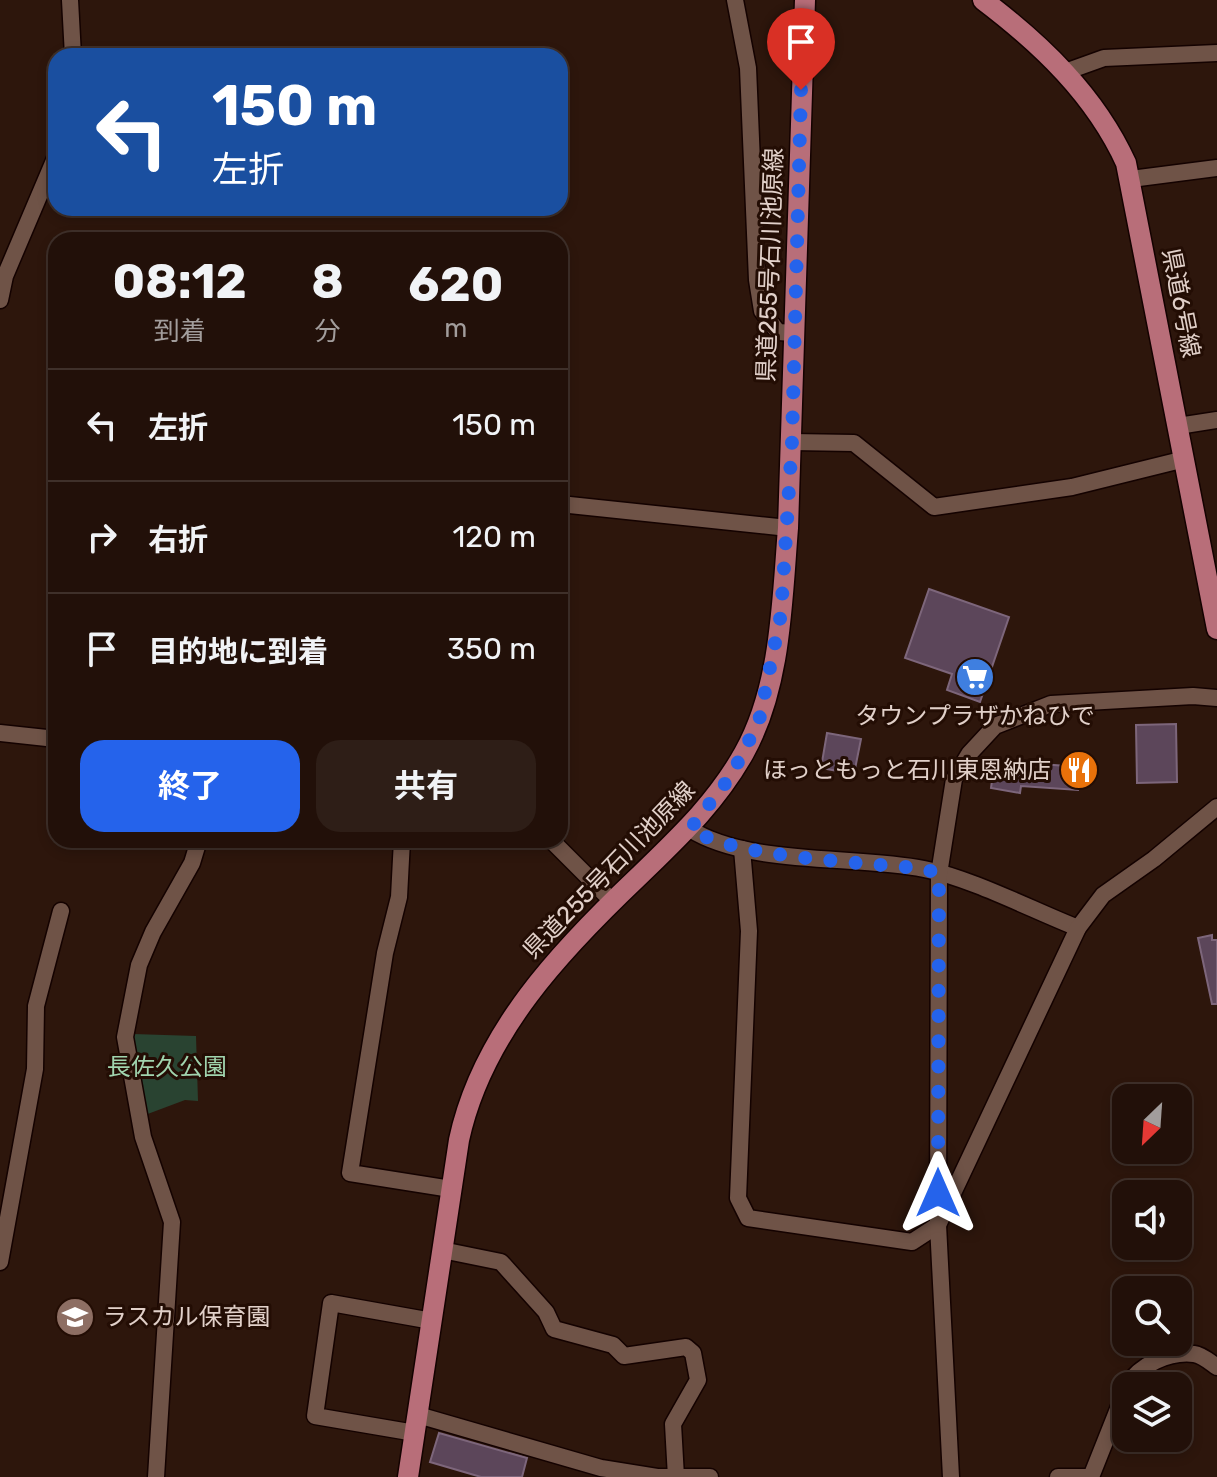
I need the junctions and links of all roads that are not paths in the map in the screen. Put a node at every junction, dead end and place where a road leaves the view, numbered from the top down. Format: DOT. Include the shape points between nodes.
graph roads {
  1 [pos="70,0"];
  2 [pos="735,0"];
  3 [pos="805,0"];
  4 [pos="983,0"];
  5 [pos="73,48"];
  6 [pos="1217,53"];
  7 [pos="1065,72"];
  8 [pos="1217,168"];
  9 [pos="48,175"];
  10 [pos="1131,179"];
  11 [pos="0,300"];
  12 [pos="794,333"];
  13 [pos="1217,420"];
  14 [pos="1178,426"];
  15 [pos="792,442"];
  16 [pos="1185,459"];
  17 [pos="568,505"];
  18 [pos="788,528"];
  19 [pos="1217,629"];
  20 [pos="1217,698"];
  21 [pos="0,733"];
  22 [pos="48,738"];
  23 [pos="1217,807"];
  24 [pos="690,829"];
  25 [pos="197,848"];
  26 [pos="402,848"];
  27 [pos="559,848"];
  28 [pos="742,849"];
  29 [pos="939,874"];
  30 [pos="613,902"];
  31 [pos="61,911"];
  32 [pos="1078,928"];
  33 [pos="451,1189"];
  34 [pos="938,1225"];
  35 [pos="442,1250"];
  36 [pos="0,1262"];
  37 [pos="432,1321"];
  38 [pos="1217,1367"];
  39 [pos="1135,1372"];
  40 [pos="416,1424"];
  41 [pos="1112,1424"];
  42 [pos="156,1477"];
  43 [pos="408,1477"];
  44 [pos="676,1477"];
  45 [pos="710,1477"];
  46 [pos="951,1477"];
  47 [pos="1058,1477"];
  1 -- 5 [label="street"];
  2 -- 12 [label="street" via="748,68 762,311 778,332"];
  3 -- 12 [label="main road, 県道255号石川池原線"];
  4 -- 7 [label="main road, 県道6号線"];
  6 -- 7 [label="street" via="1104,58"];
  7 -- 10 [label="main road, 県道6号線" via="1105,123"];
  8 -- 10 [label="street"];
  9 -- 11 [label="street"];
  10 -- 14 [label="main road, 県道6号線"];
  12 -- 15 [label="main road, 県道255号石川池原線"];
  13 -- 14 [label="street"];
  14 -- 16 [label="main road, 県道6号線"];
  15 -- 16 [label="street" via="854,443 934,507 1072,487"];
  15 -- 18 [label="main road, 県道255号石川池原線"];
  16 -- 19 [label="main road, 県道6号線"];
  17 -- 18 [label="street"];
  18 -- 24 [label="main road, 県道255号石川池原線" via="781,614 759,721 731,776"];
  20 -- 29 [label="street" via="1051,704 995,726 954,779"];
  21 -- 22 [label="street"];
  23 -- 32 [label="street" via="1103,895"];
  24 -- 28 [label="street" via="707,840"];
  24 -- 30 [label="main road, 県道255号石川池原線"];
  25 -- 42 [label="street" via="139,965 125,1037 143,1137 172,1222"];
  26 -- 33 [label="street" via="399,897 350,1173"];
  27 -- 30 [label="street"];
  28 -- 29 [label="street"];
  28 -- 34 [label="street" via="749,931 738,1198 748,1218 912,1242"];
  29 -- 32 [label="street"];
  29 -- 34 [label="street"];
  30 -- 33 [label="main road, 県道255号石川池原線" via="530,991 495,1047 464,1114"];
  31 -- 36 [label="street" via="36,1006 35,1069"];
  32 -- 34 [label="street"];
  33 -- 35 [label="main road, 県道255号石川池原線"];
  34 -- 46 [label="street"];
  35 -- 37 [label="main road, 県道255号石川池原線"];
  35 -- 44 [label="street" via="501,1262 546,1312 554,1329 613,1345 624,1356 686,1347 693,1353 698,1380 673,1424"];
  37 -- 40 [label="main road, 県道255号石川池原線"];
  37 -- 40 [label="street" via="331,1303 315,1416"];
  38 -- 39 [label="street" via="1197,1354 1170,1356"];
  40 -- 43 [label="main road, 県道255号石川池原線"];
  40 -- 44 [label="street" via="601,1468"];
  41 -- 47 [label="street" via="1091,1477"];
  44 -- 45 [label="street"];
}
